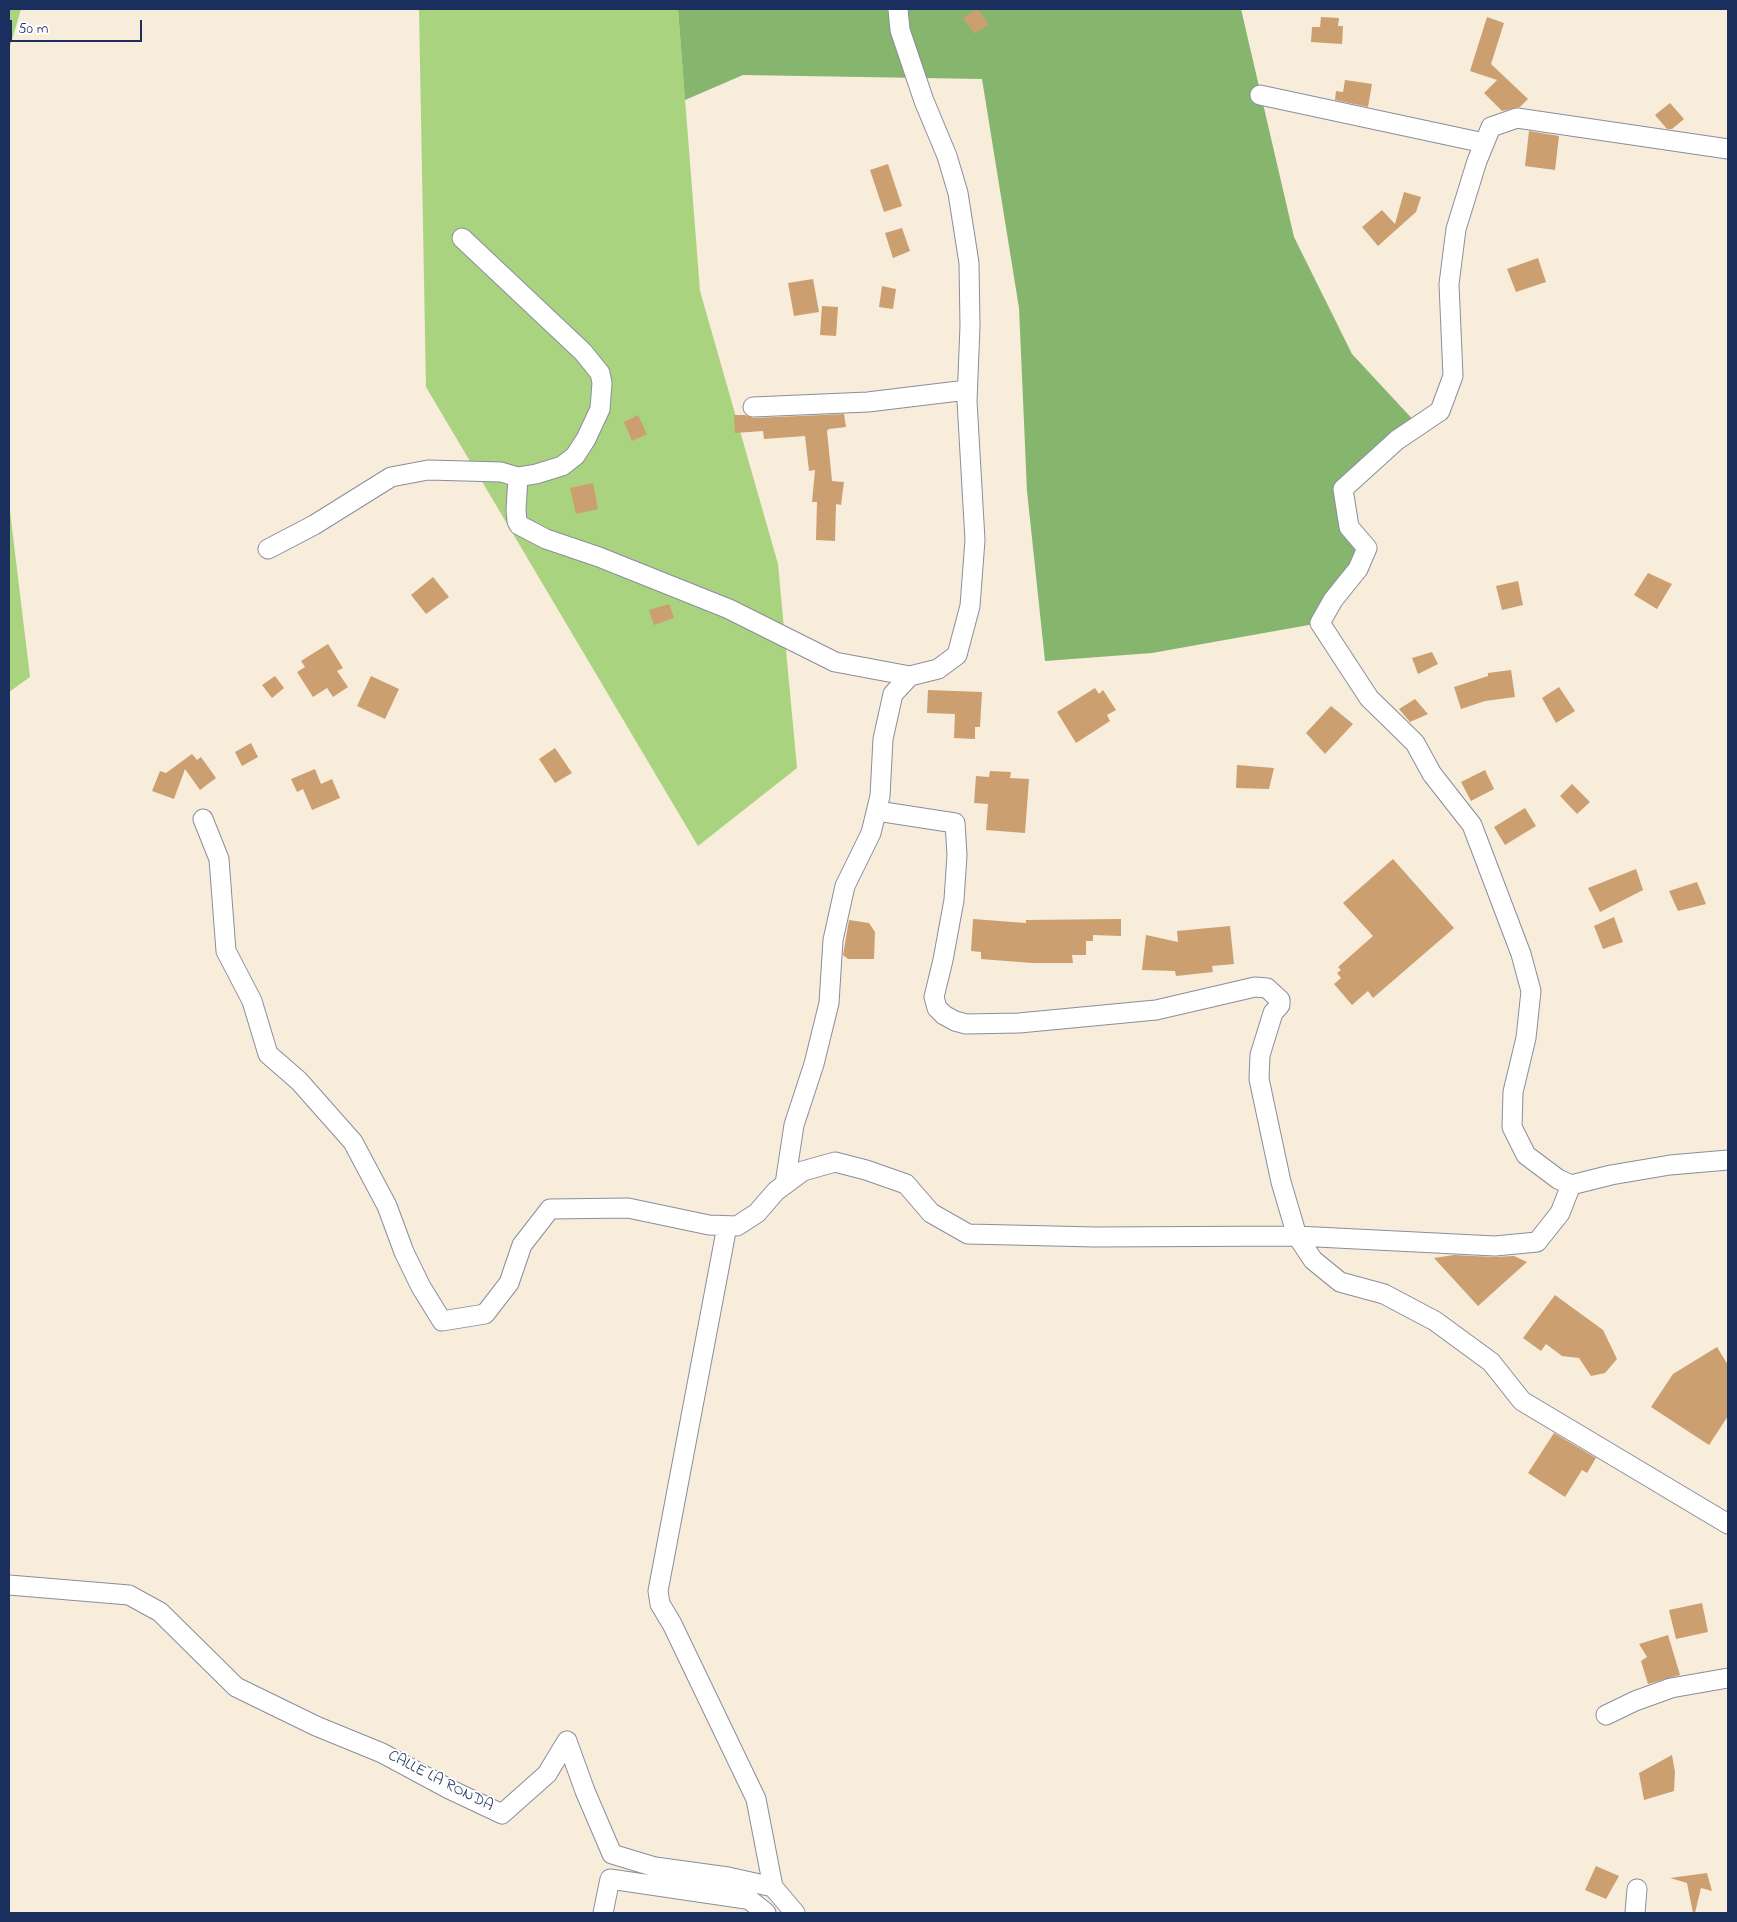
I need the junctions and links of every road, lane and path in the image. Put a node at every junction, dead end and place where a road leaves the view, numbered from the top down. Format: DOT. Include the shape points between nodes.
graph roads {
  1 [pos="898,9"];
  2 [pos="1260,95"];
  3 [pos="1484,143"];
  4 [pos="1728,149"];
  5 [pos="462,238"];
  6 [pos="967,390"];
  7 [pos="753,407"];
  8 [pos="518,477"];
  9 [pos="268,549"];
  10 [pos="910,676"];
  11 [pos="877,811"];
  12 [pos="203,819"];
  13 [pos="1728,1160"];
  14 [pos="785,1184"];
  15 [pos="1571,1185"];
  16 [pos="728,1226"];
  17 [pos="1297,1236"];
  18 [pos="1728,1524"];
  19 [pos="9,1585"];
  20 [pos="1728,1678"];
  21 [pos="1606,1715"];
  22 [pos="773,1887"];
  23 [pos="1637,1889"];
  24 [pos="603,1913"];
  25 [pos="766,1913"];
  26 [pos="795,1913"];
  27 [pos="1635,1913"];
  1 -- 6 [label="street" via="900,30 958,193 969,262"];
  2 -- 3 [label="street"];
  3 -- 4 [label="street" via="1491,127 1517,118"];
  3 -- 15 [label="street" via="1456,229 1449,284 1453,376 1440,410 1397,440 1343,489 1349,527 1367,548 1358,569 1333,600 1320,623 1369,698 1415,743 1432,774 1472,825 1521,954 1531,991 1526,1038 1513,1092 1512,1127 1526,1156"];
  5 -- 8 [label="street" via="583,352 600,373 600,408 575,456 562,466"];
  6 -- 7 [label="street" via="868,402"];
  6 -- 10 [label="street" via="976,540 970,606 957,655 938,669"];
  8 -- 9 [label="street" via="501,472 428,470 391,476 314,525"];
  8 -- 10 [label="street" via="517,521 522,527 729,609 835,662"];
  10 -- 11 [label="street" via="893,694 883,739"];
  11 -- 14 [label="street" via="871,833 845,886 833,940 829,1003 794,1125"];
  11 -- 17 [label="street" via="955,823 954,900 934,997 937,1008 955,1021 966,1024 1019,1023 1156,1010 1255,987 1267,988 1280,1000 1260,1055 1259,1079 1281,1182"];
  12 -- 16 [label="street" via="220,859 226,950 252,1001 268,1054 299,1081 353,1142 387,1206 404,1252 442,1321 485,1314 509,1284 522,1245 550,1209 628,1208"];
  13 -- 15 [label="street" via="1670,1165"];
  14 -- 16 [label="street" via="757,1213 737,1226"];
  14 -- 17 [label="street" via="803,1171 835,1162 866,1170 906,1184 931,1213 968,1234"];
  15 -- 17 [label="street" via="1560,1213 1538,1242 1495,1246"];
  16 -- 22 [label="street" via="658,1591 660,1604 756,1799"];
  17 -- 18 [label="street" via="1313,1260 1340,1282 1384,1294 1435,1321 1491,1362 1522,1401"];
  19 -- 22 [label="street, CALLE LA RONDA" via="129,1595 160,1612 236,1687 316,1726 382,1753 502,1814 547,1774 567,1741 612,1854 656,1867"];
  20 -- 21 [label="street" via="1671,1688"];
  22 -- 26 [label="street"];
  23 -- 27 [label="street"];
  24 -- 25 [label="street" via="610,1879 746,1899"];
}
